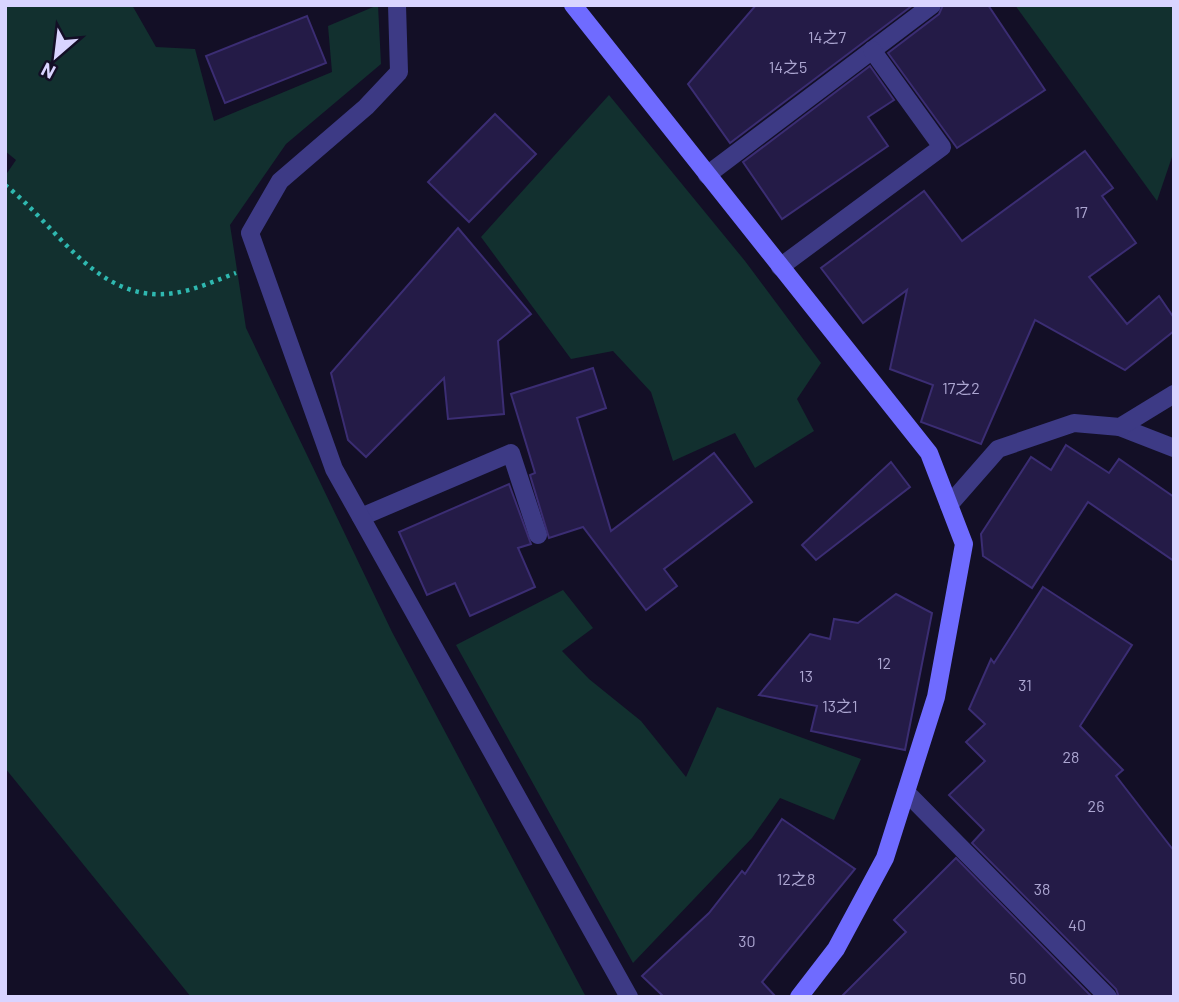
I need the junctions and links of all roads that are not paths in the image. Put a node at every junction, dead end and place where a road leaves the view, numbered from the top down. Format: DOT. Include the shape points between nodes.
graph roads {
  1 [pos="397,5"];
  2 [pos="573,5"];
  3 [pos="932,5"];
  4 [pos="872,50"];
  5 [pos="707,175"];
  6 [pos="780,267"];
  7 [pos="1174,394"];
  8 [pos="1120,427"];
  9 [pos="1174,448"];
  10 [pos="949,505"];
  11 [pos="361,517"];
  12 [pos="538,535"];
  13 [pos="906,792"];
  14 [pos="629,997"];
  15 [pos="799,997"];
  16 [pos="1108,997"];
  1 -- 11 [label="street" via="399,72 366,107 279,181 250,233 334,469"];
  2 -- 5 [label="street"];
  3 -- 4 [label="street"];
  4 -- 5 [label="street"];
  4 -- 6 [label="street" via="942,147"];
  5 -- 6 [label="street"];
  6 -- 10 [label="street" via="929,453"];
  7 -- 8 [label="street"];
  8 -- 9 [label="street"];
  8 -- 10 [label="street" via="1074,423 998,450"];
  10 -- 13 [label="street" via="964,544 936,697"];
  11 -- 12 [label="street" via="511,453"];
  11 -- 14 [label="street"];
  13 -- 15 [label="street" via="885,858 836,949"];
  13 -- 16 [label="street"];
}
